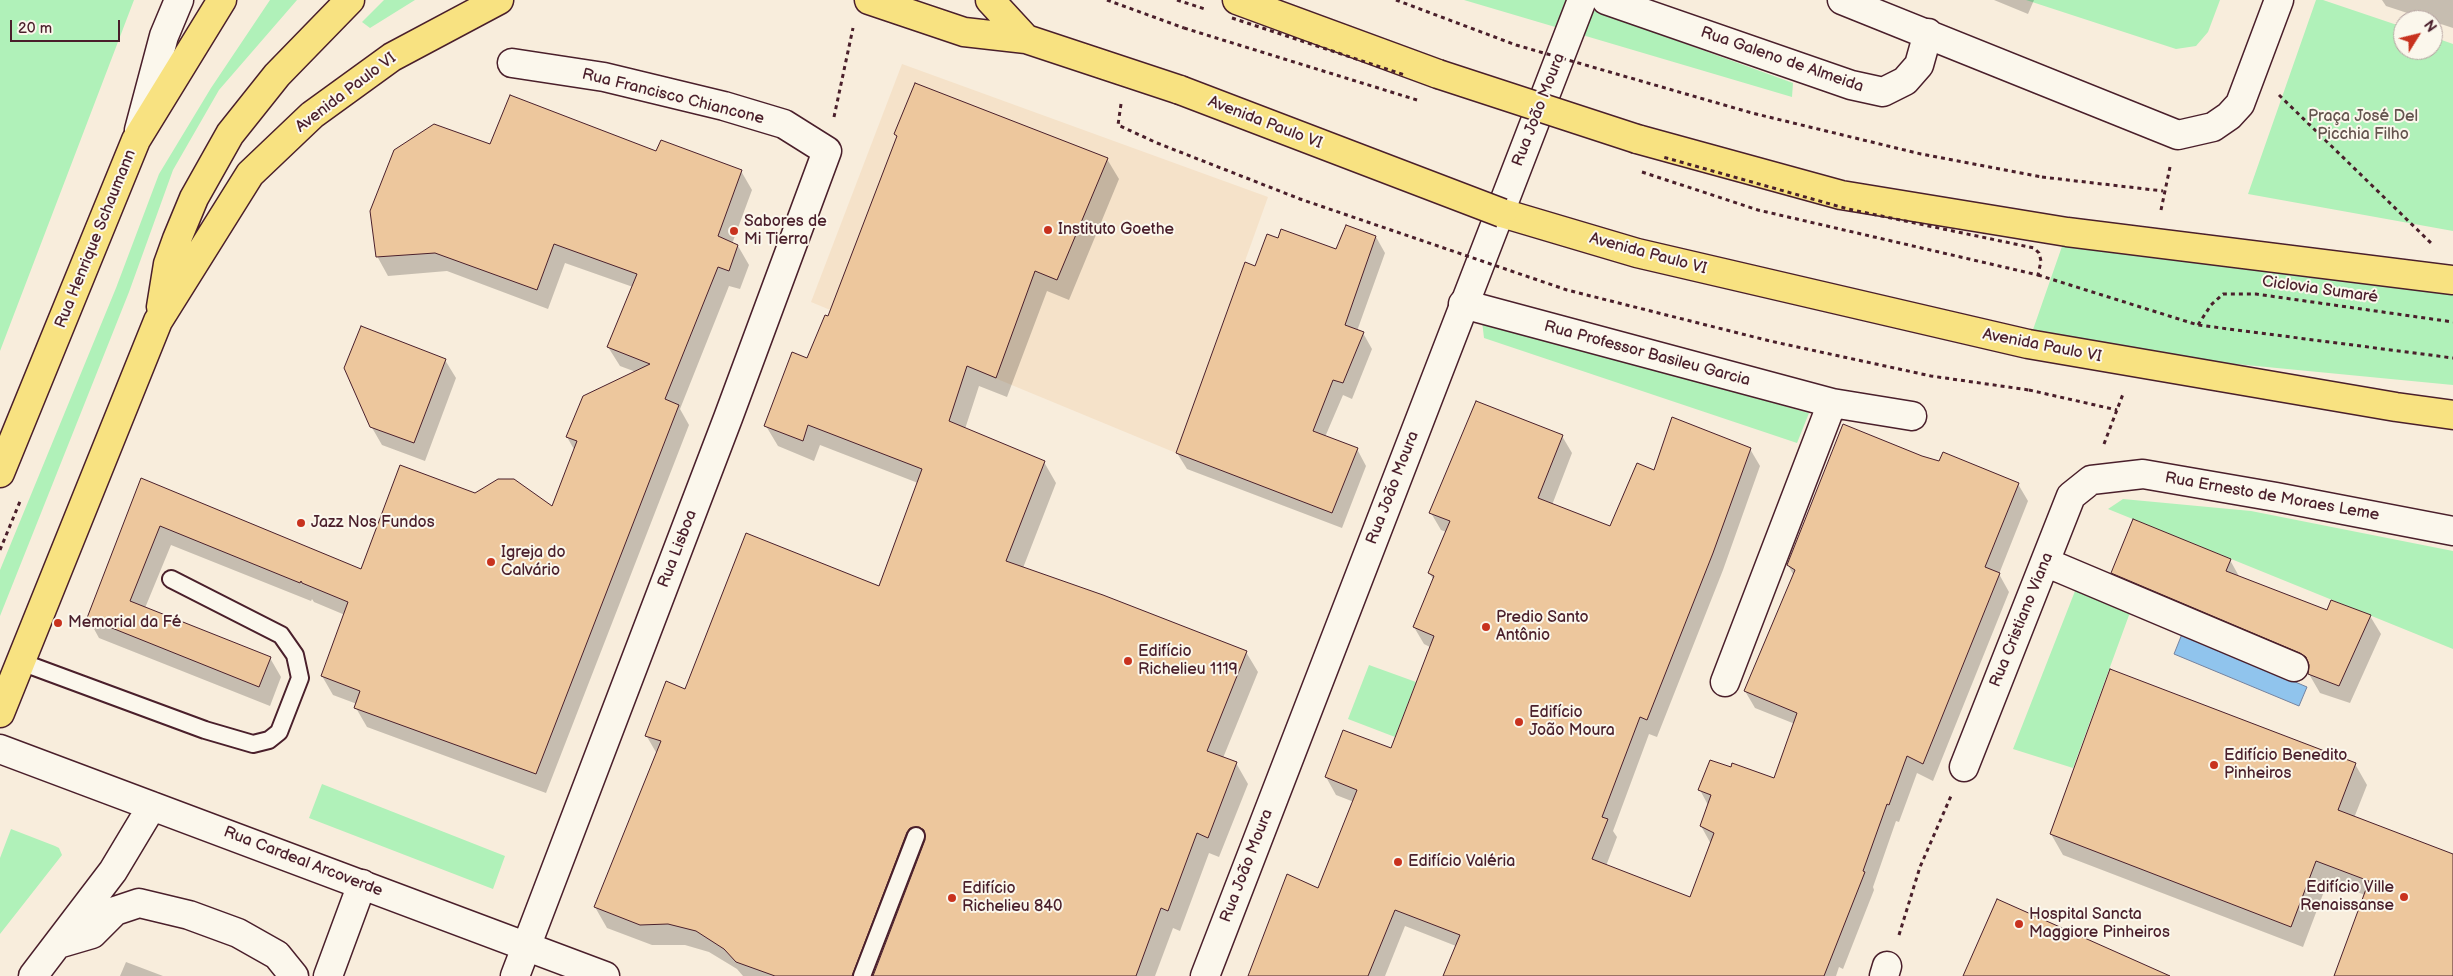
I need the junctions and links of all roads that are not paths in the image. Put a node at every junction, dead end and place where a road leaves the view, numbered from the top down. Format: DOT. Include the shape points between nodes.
graph roads {
  1 [pos="179,0"];
  2 [pos="222,0"];
  3 [pos="350,0"];
  4 [pos="499,0"];
  5 [pos="990,0"];
  6 [pos="1237,0"];
  7 [pos="1582,0"];
  8 [pos="1606,0"];
  9 [pos="1842,0"];
  10 [pos="2279,0"];
  11 [pos="862,9"];
  12 [pos="1928,33"];
  13 [pos="1026,39"];
  14 [pos="512,63"];
  15 [pos="136,140"];
  16 [pos="827,150"];
  17 [pos="2453,280"];
  18 [pos="1463,304"];
  19 [pos="158,321"];
  20 [pos="1832,403"];
  21 [pos="2453,415"];
  22 [pos="1912,416"];
  23 [pos="0,474"];
  24 [pos="2091,480"];
  25 [pos="2453,531"];
  26 [pos="2045,562"];
  27 [pos="171,579"];
  28 [pos="20,662"];
  29 [pos="2294,666"];
  30 [pos="1725,682"];
  31 [pos="0,713"];
  32 [pos="0,749"];
  33 [pos="1964,767"];
  34 [pos="152,806"];
  35 [pos="916,836"];
  36 [pos="362,884"];
  37 [pos="58,944"];
  38 [pos="526,946"];
  39 [pos="34,976"];
  40 [pos="294,976"];
  41 [pos="328,976"];
  42 [pos="515,976"];
  43 [pos="605,976"];
  44 [pos="862,976"];
  45 [pos="1205,976"];
  1 -- 15 [label="street, Rua Henrique Schaumann" via="164,36"];
  2 -- 15 [label="main road"];
  3 -- 19 [label="main road" via="277,76 230,134 194,198 177,240 168,264"];
  4 -- 19 [label="main road, Avenida Paulo VI" via="392,57 312,115 250,174"];
  5 -- 13 [label="main road"];
  6 -- 17 [label="main road, bridge" via="1438,74 1637,139 1841,194 2068,232"];
  7 -- 18 [label="street, Rua João Moura"];
  8 -- 12 [label="street, Rua Galeno de Almeida" via="1851,85 1883,92 1905,81 1919,65"];
  9 -- 12 [label="street"];
  10 -- 12 [label="street" via="2240,104 2213,127 2178,135"];
  11 -- 13 [label="main road, Avenida Paulo VI" via="964,32"];
  13 -- 21 [label="main road, Avenida Paulo VI, bridge" via="1180,90 1502,213 1637,253 2028,344"];
  14 -- 16 [label="street, Rua Francisco Chiancone" via="604,77 724,106 784,124"];
  15 -- 23 [label="main road, Rua Henrique Schaumann"];
  16 -- 38 [label="street, Rua Lisboa"];
  18 -- 20 [label="street, Rua Professor Basileu Garcia"];
  18 -- 45 [label="street, Rua João Moura"];
  19 -- 28 [label="main road"];
  20 -- 22 [label="street, Rua Professor Basileu Garcia"];
  20 -- 30 [label="street"];
  24 -- 25 [label="street, Rua Ernesto de Moraes Leme" via="2143,474"];
  24 -- 26 [label="street, Rua Cristiano Viana" via="2071,496"];
  26 -- 29 [label="street"];
  26 -- 33 [label="street, Rua Cristiano Viana"];
  27 -- 28 [label="lane" via="281,635 295,655 300,678 278,732 269,740 253,744 205,730"];
  28 -- 31 [label="main road"];
  32 -- 34 [label="street, Rua Cardeal Arcoverde"];
  34 -- 36 [label="street, Rua Cardeal Arcoverde"];
  34 -- 37 [label="street" via="112,871"];
  35 -- 44 [label="lane"];
  36 -- 38 [label="street, Rua Cardeal Arcoverde"];
  36 -- 41 [label="street"];
  37 -- 39 [label="street"];
  37 -- 40 [label="street" via="92,934 115,911 139,904 189,915 238,933 277,955"];
  38 -- 42 [label="street, Rua Lisboa"];
  38 -- 43 [label="street, Rua Cardeal Arcoverde"];
}
